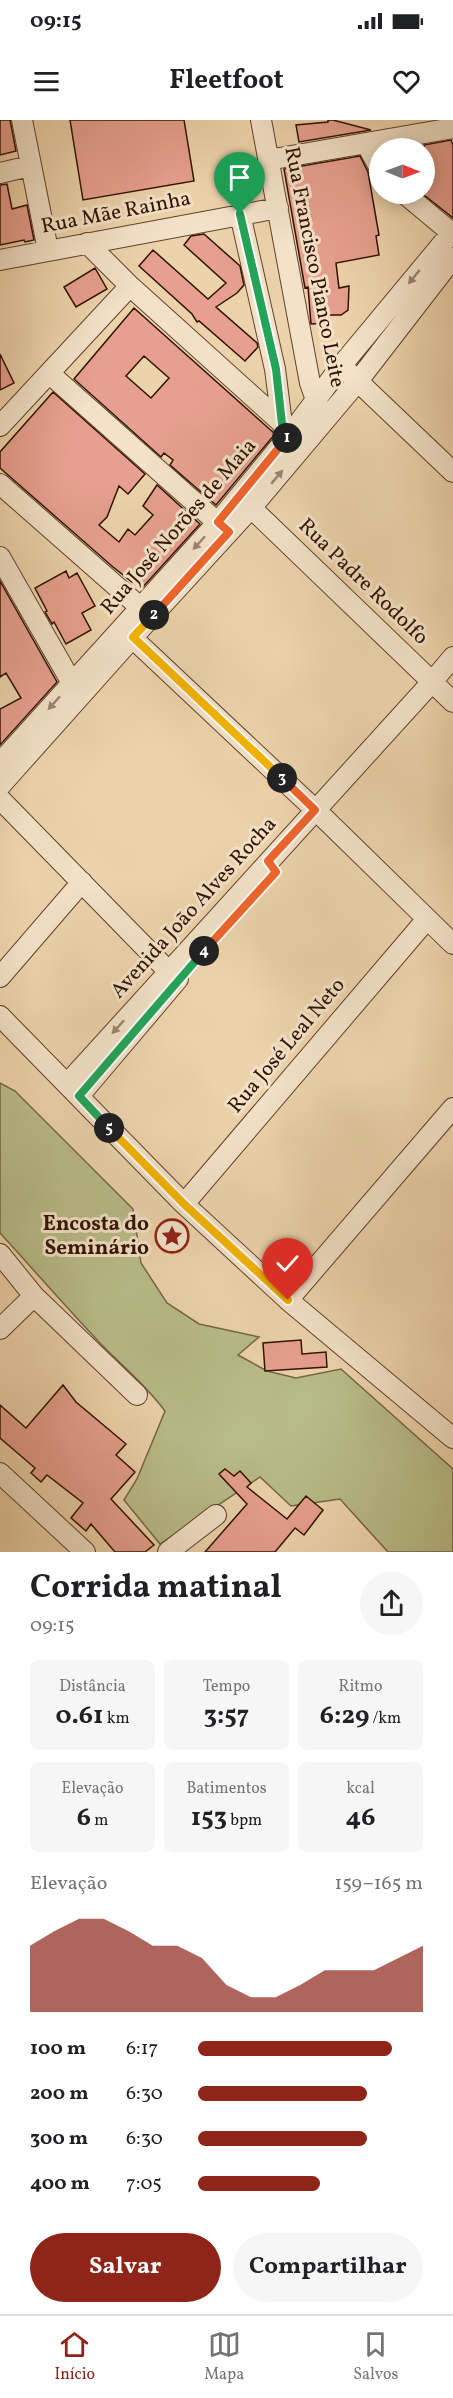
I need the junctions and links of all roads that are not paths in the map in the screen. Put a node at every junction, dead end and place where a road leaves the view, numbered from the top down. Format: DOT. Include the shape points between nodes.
graph roads {
  1 [pos="22,120"];
  2 [pos="261,120"];
  3 [pos="453,128"];
  4 [pos="366,143"];
  5 [pos="369,149"];
  6 [pos="268,159"];
  7 [pos="30,165"];
  8 [pos="0,173"];
  9 [pos="417,204"];
  10 [pos="278,208"];
  11 [pos="240,214"];
  12 [pos="452,232"];
  13 [pos="87,243"];
  14 [pos="48,250"];
  15 [pos="453,258"];
  16 [pos="0,260"];
  17 [pos="130,286"];
  18 [pos="341,366"];
  19 [pos="50,374"];
  20 [pos="358,381"];
  21 [pos="315,401"];
  22 [pos="325,422"];
  23 [pos="0,426"];
  24 [pos="287,428"];
  25 [pos="453,472"];
  26 [pos="0,484"];
  27 [pos="245,502"];
  28 [pos="223,527"];
  29 [pos="0,557"];
  30 [pos="146,613"];
  31 [pos="127,633"];
  32 [pos="453,657"];
  33 [pos="453,674"];
  34 [pos="72,683"];
  35 [pos="441,691"];
  36 [pos="0,763"];
  37 [pos="0,786"];
  38 [pos="0,800"];
  39 [pos="320,815"];
  40 [pos="81,882"];
  41 [pos="427,919"];
  42 [pos="453,944"];
  43 [pos="172,975"];
  44 [pos="0,977"];
  45 [pos="0,1016"];
  46 [pos="73,1090"];
  47 [pos="453,1108"];
  48 [pos="184,1204"];
  49 [pos="0,1254"];
  50 [pos="34,1296"];
  51 [pos="288,1300"];
  52 [pos="0,1329"];
  53 [pos="137,1395"];
  54 [pos="453,1438"];
  55 [pos="0,1473"];
  56 [pos="216,1515"];
  57 [pos="85,1552"];
  58 [pos="168,1552"];
  1 -- 7 [label="street"];
  2 -- 6 [label="street, Rua Francisco Pianco Leite"];
  3 -- 4 [label="street"];
  4 -- 5 [label="street"];
  4 -- 6 [label="street"];
  6 -- 10 [label="street, Rua Francisco Pianco Leite"];
  7 -- 8 [label="street"];
  7 -- 14 [label="street"];
  9 -- 12 [label="street"];
  10 -- 11 [label="street, Rua Mãe Rainha"];
  10 -- 21 [label="street, Rua Francisco Pianco Leite"];
  11 -- 13 [label="street, Rua Mãe Rainha"];
  11 -- 24 [label="street"];
  12 -- 18 [label="street, Rua José Norões de Maia, one-way"];
  13 -- 14 [label="street, Rua Mãe Rainha"];
  13 -- 17 [label="street"];
  14 -- 16 [label="street, Rua Mãe Rainha"];
  15 -- 20 [label="street, Rua José Norões de Maia"];
  17 -- 19 [label="street"];
  17 -- 24 [label="street"];
  18 -- 20 [label="street"];
  18 -- 21 [label="street, Rua José Norões de Maia"];
  19 -- 23 [label="street"];
  19 -- 28 [label="street"];
  20 -- 22 [label="street, Rua José Norões de Maia"];
  20 -- 25 [label="street"];
  21 -- 22 [label="street, Rua Francisco Pianco Leite"];
  21 -- 24 [label="street, Rua José Norões de Maia"];
  27 -- 22 [label="street, Rua José Norões de Maia, one-way"];
  24 -- 27 [label="street, Rua José Norões de Maia"];
  26 -- 30 [label="street"];
  27 -- 28 [label="street, Rua José Norões de Maia"];
  27 -- 35 [label="street, Rua Padre Rodolfo"];
  28 -- 30 [label="street, Rua José Norões de Maia"];
  29 -- 34 [label="street"];
  30 -- 31 [label="street, Rua José Norões de Maia"];
  31 -- 34 [label="street, Rua José Norões de Maia"];
  31 -- 37 [label="street, Rua José Norões de Maia"];
  31 -- 39 [label="street"];
  32 -- 35 [label="street, Avenida João Alves Rocha"];
  33 -- 35 [label="street, Avenida João Alves Rocha"];
  34 -- 36 [label="street, Rua José Norões de Maia, one-way"];
  35 -- 39 [label="street, Avenida João Alves Rocha"];
  38 -- 40 [label="street"];
  39 -- 41 [label="street"];
  39 -- 43 [label="street, Avenida João Alves Rocha"];
  40 -- 43 [label="street"];
  40 -- 44 [label="street"];
  41 -- 42 [label="street"];
  41 -- 48 [label="street, Rua José Leal Neto"];
  43 -- 46 [label="street, Avenida João Alves Rocha"];
  45 -- 46 [label="street"];
  46 -- 48 [label="street"];
  47 -- 51 [label="street"];
  48 -- 51 [label="street"];
  49 -- 50 [label="street"];
  50 -- 52 [label="street"];
  50 -- 53 [label="street"];
  51 -- 54 [label="street"];
  55 -- 57 [label="street"];
  56 -- 58 [label="street"];
}
